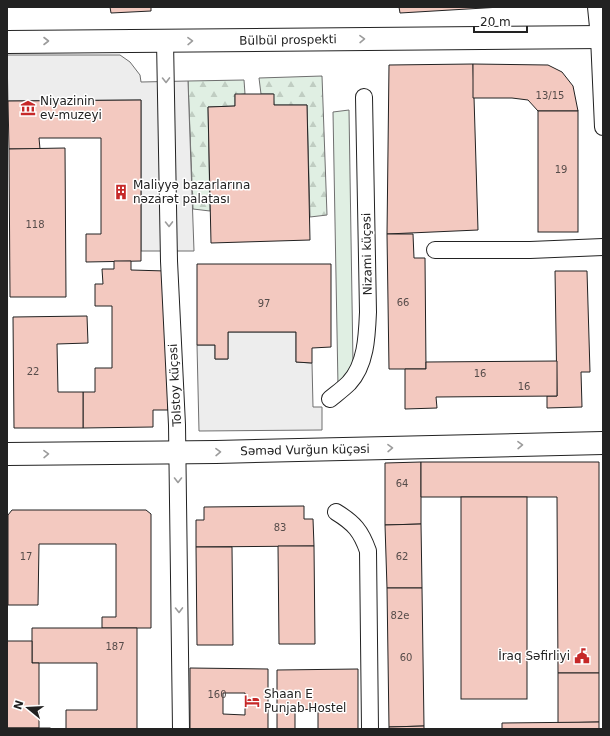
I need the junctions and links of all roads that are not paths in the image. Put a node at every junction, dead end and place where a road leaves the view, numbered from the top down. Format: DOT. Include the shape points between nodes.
graph roads {
  1 [pos="596,7"];
  2 [pos="601,37"];
  3 [pos="165,41"];
  4 [pos="7,42"];
  5 [pos="364,97"];
  6 [pos="603,127"];
  7 [pos="603,246"];
  8 [pos="434,250"];
  9 [pos="330,399"];
  10 [pos="603,443"];
  11 [pos="178,453"];
  12 [pos="7,454"];
  13 [pos="336,512"];
  14 [pos="181,729"];
  15 [pos="370,729"];
  1 -- 2 [label="street"];
  3 -- 2 [label="main road, Bülbül prospekti, one-way"];
  2 -- 6 [label="street"];
  4 -- 3 [label="main road, Bülbül prospekti, one-way"];
  3 -- 11 [label="street, Tolstoy küçəsi, one-way" via="169,261"];
  5 -- 9 [label="street, Nizami küçəsi" via="367,338 360,364 350,382"];
  7 -- 8 [label="street" via="530,250"];
  11 -- 10 [label="main road, Səməd Vurğun küçəsi, one-way"];
  12 -- 11 [label="main road, Səməd Vurğun küçəsi, one-way"];
  11 -- 14 [label="street, Tolstoy küçəsi, one-way"];
  13 -- 15 [label="street" via="358,528 368,551"];
}
